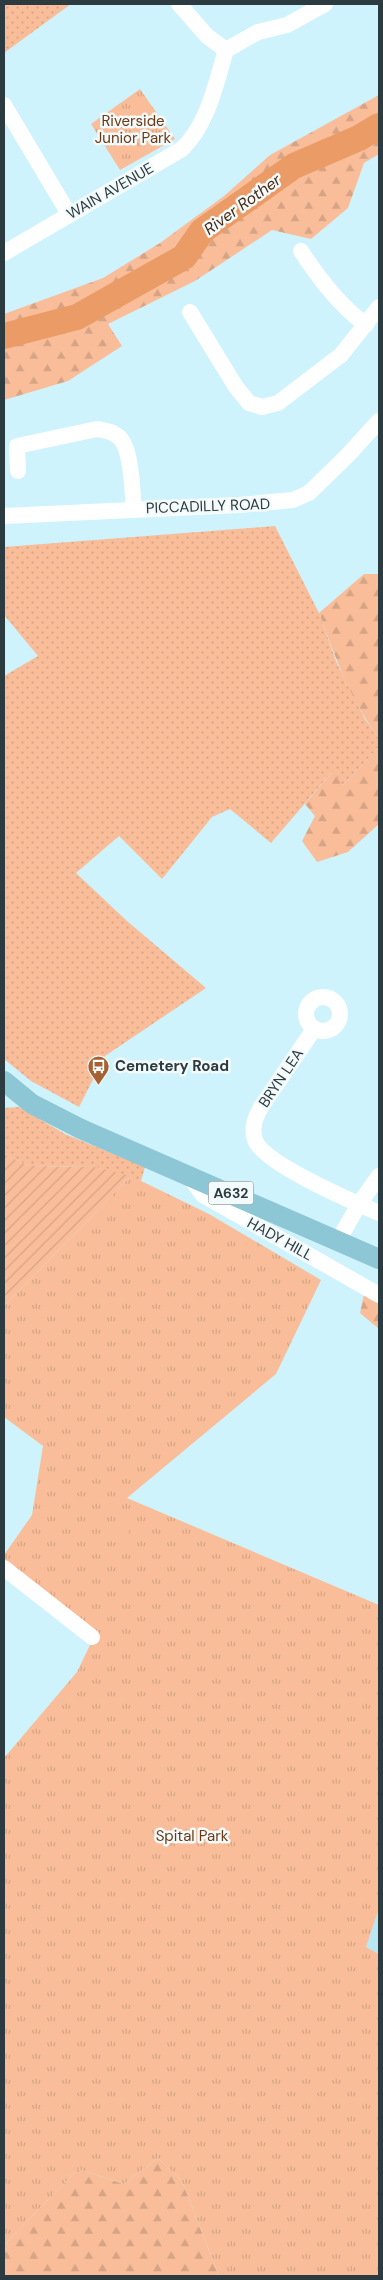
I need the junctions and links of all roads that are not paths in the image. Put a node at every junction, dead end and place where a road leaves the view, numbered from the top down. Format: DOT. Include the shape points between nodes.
graph roads {
  1 [pos="179,4"];
  2 [pos="325,4"];
  3 [pos="226,50"];
  4 [pos="4,105"];
  5 [pos="69,214"];
  6 [pos="301,252"];
  7 [pos="4,253"];
  8 [pos="379,307"];
  9 [pos="190,312"];
  10 [pos="366,324"];
  11 [pos="379,421"];
  12 [pos="18,471"];
  13 [pos="134,509"];
  14 [pos="4,516"];
  15 [pos="314,1029"];
  16 [pos="4,1081"];
  17 [pos="188,1175"];
  18 [pos="379,1176"];
  19 [pos="359,1204"];
  20 [pos="379,1213"];
  21 [pos="338,1241"];
  22 [pos="379,1259"];
  23 [pos="379,1294"];
  24 [pos="4,1568"];
  25 [pos="92,1637"];
  1 -- 3 [label="street" via="207,36"];
  2 -- 3 [label="street" via="288,25 258,32"];
  3 -- 5 [label="street, WAIN AVENUE" via="204,118 190,142"];
  4 -- 5 [label="street"];
  5 -- 7 [label="street, WAIN AVENUE"];
  6 -- 10 [label="street" via="336,299"];
  8 -- 10 [label="street"];
  9 -- 10 [label="street" via="236,388 249,404 262,407 278,403 341,355"];
  11 -- 13 [label="street, PICCADILLY ROAD" via="309,493 294,500"];
  12 -- 13 [label="street" via="17,446 97,429 110,431 126,446"];
  13 -- 14 [label="street, PICCADILLY ROAD"];
  15 -- 19 [label="street, BRYN LEA" via="260,1107 254,1120 256,1142 272,1159"];
  16 -- 17 [label="main road, HADY HILL / A632" via="32,1104"];
  17 -- 21 [label="main road, HADY HILL / A632"];
  17 -- 23 [label="street, HADY HILL" via="203,1195"];
  18 -- 19 [label="street"];
  19 -- 20 [label="street"];
  19 -- 21 [label="street"];
  21 -- 22 [label="main road, HADY HILL / A632"];
  24 -- 25 [label="street"];
}
